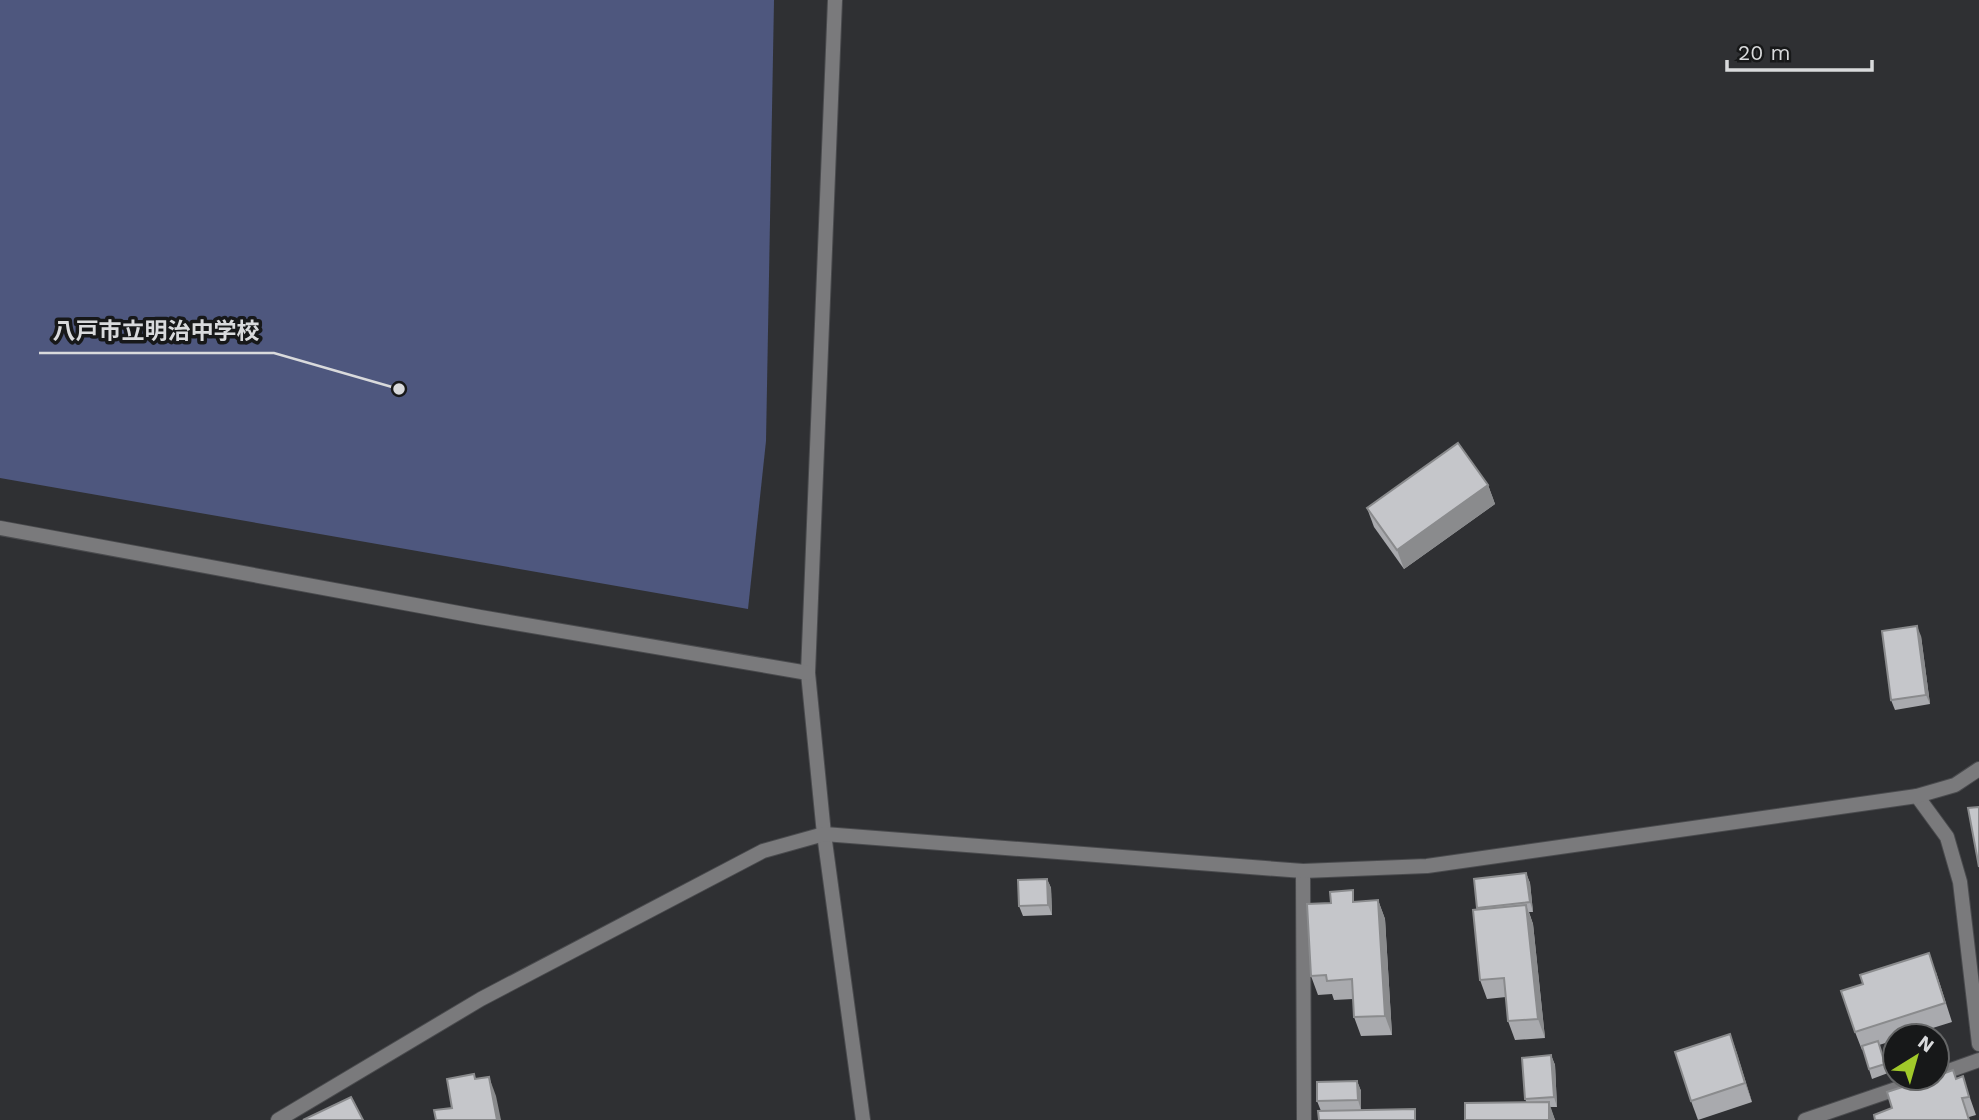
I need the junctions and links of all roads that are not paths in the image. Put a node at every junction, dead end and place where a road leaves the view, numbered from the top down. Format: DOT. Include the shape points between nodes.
graph roads {
  1 [pos="835,0"];
  2 [pos="0,528"];
  3 [pos="807,673"];
  4 [pos="1979,769"];
  5 [pos="1917,796"];
  6 [pos="824,834"];
  7 [pos="1303,871"];
  8 [pos="1979,1044"];
  9 [pos="1979,1060"];
  10 [pos="1951,1070"];
  11 [pos="1887,1092"];
  12 [pos="278,1120"];
  13 [pos="863,1120"];
  14 [pos="1304,1120"];
  15 [pos="1805,1120"];
  1 -- 3 [label="street"];
  2 -- 3 [label="street"];
  3 -- 6 [label="street"];
  4 -- 5 [label="street" via="1955,785"];
  5 -- 7 [label="street" via="1427,866"];
  5 -- 8 [label="street" via="1947,837 1960,882"];
  6 -- 7 [label="street"];
  6 -- 12 [label="street" via="763,851 726,870 481,999"];
  6 -- 13 [label="street"];
  7 -- 14 [label="street"];
  9 -- 10 [label="street"];
  11 -- 15 [label="street"];
}
